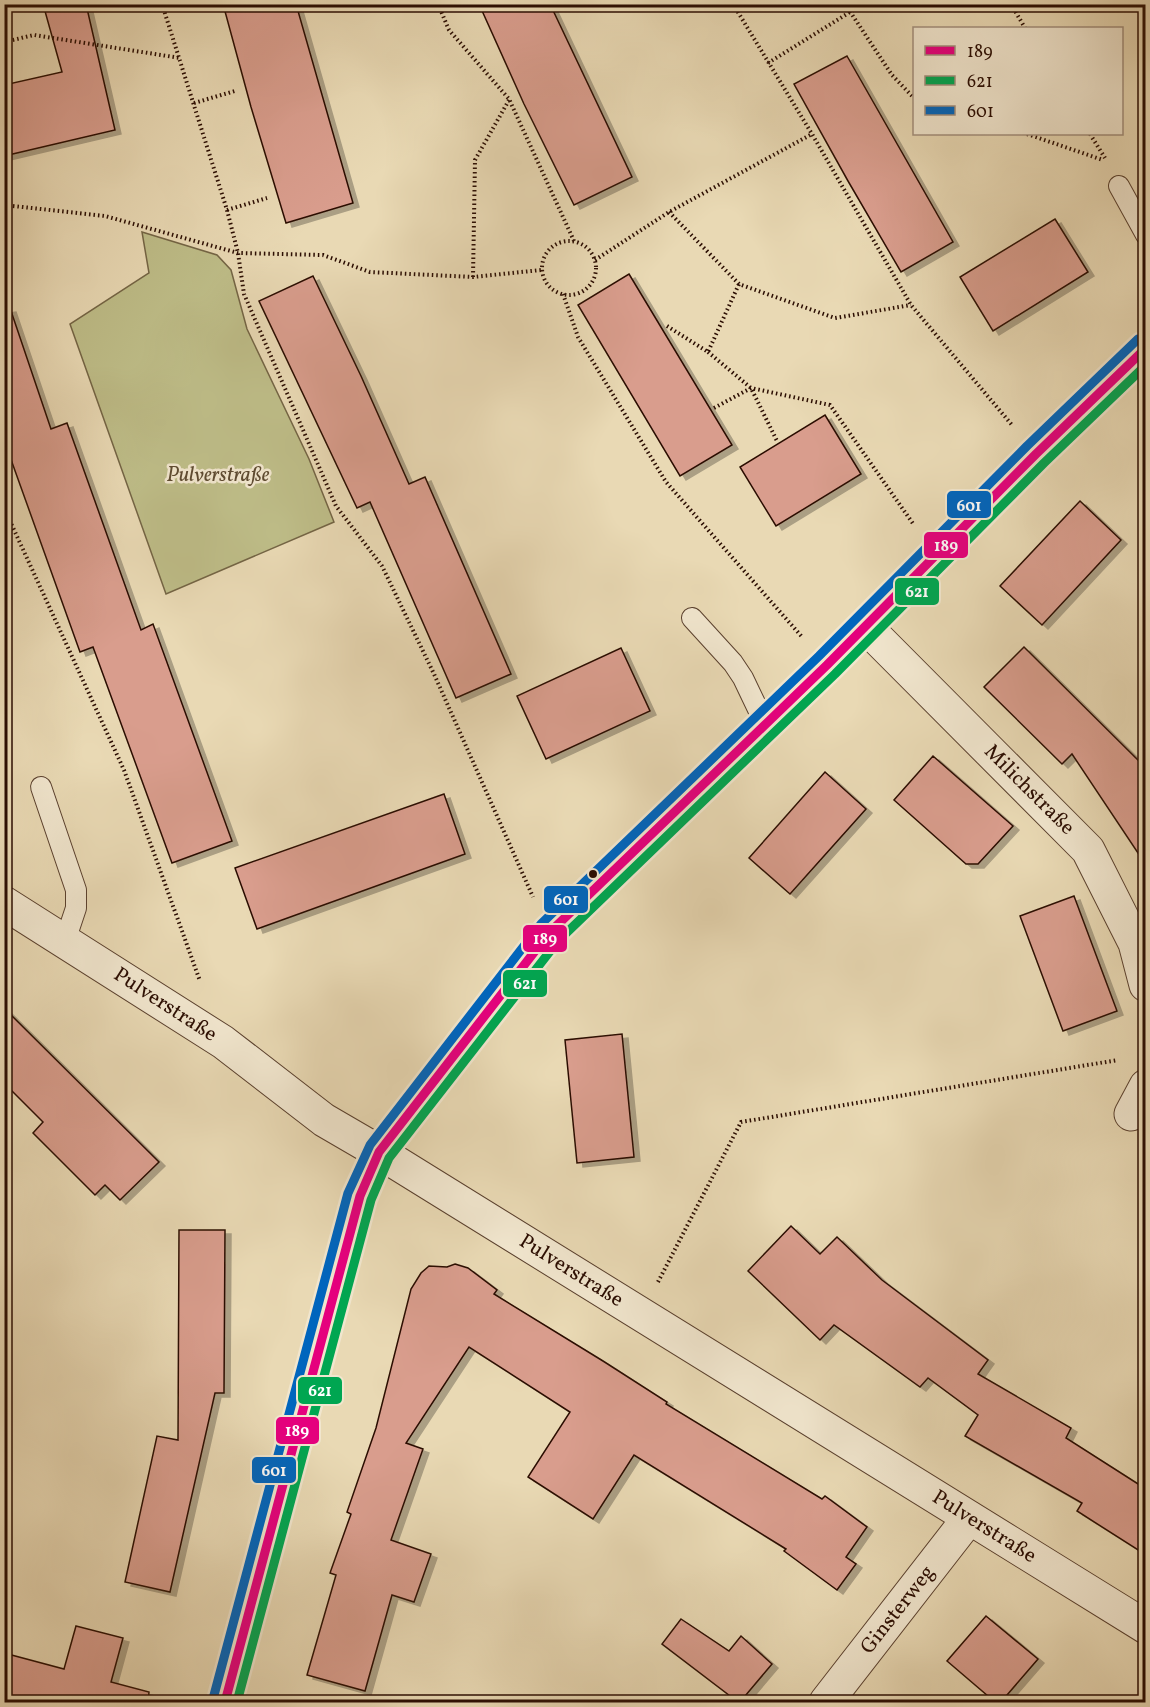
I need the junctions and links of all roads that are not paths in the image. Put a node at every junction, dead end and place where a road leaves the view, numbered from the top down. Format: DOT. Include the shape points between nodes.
graph roads {
  1 [pos="1119,186"];
  2 [pos="1146,235"];
  3 [pos="1146,348"];
  4 [pos="692,618"];
  5 [pos="865,626"];
  6 [pos="765,724"];
  7 [pos="41,787"];
  8 [pos="4,903"];
  9 [pos="65,941"];
  10 [pos="1146,985"];
  11 [pos="379,1152"];
  12 [pos="969,1518"];
  13 [pos="1146,1628"];
  14 [pos="225,1702"];
  15 [pos="826,1702"];
  1 -- 2 [label="lane"];
  3 -- 5 [label="street"];
  4 -- 6 [label="lane" via="733,663"];
  5 -- 6 [label="street"];
  5 -- 10 [label="street, Milichstraße" via="1088,850 1135,943"];
  6 -- 11 [label="street" via="549,933"];
  7 -- 9 [label="lane" via="76,890 76,908"];
  8 -- 9 [label="street, Pulverstraße"];
  9 -- 11 [label="street, Pulverstraße" via="223,1042 324,1120"];
  11 -- 12 [label="street, Pulverstraße"];
  11 -- 14 [label="street" via="360,1196"];
  12 -- 13 [label="street, Pulverstraße"];
  12 -- 15 [label="street, Ginsterweg"];
}
